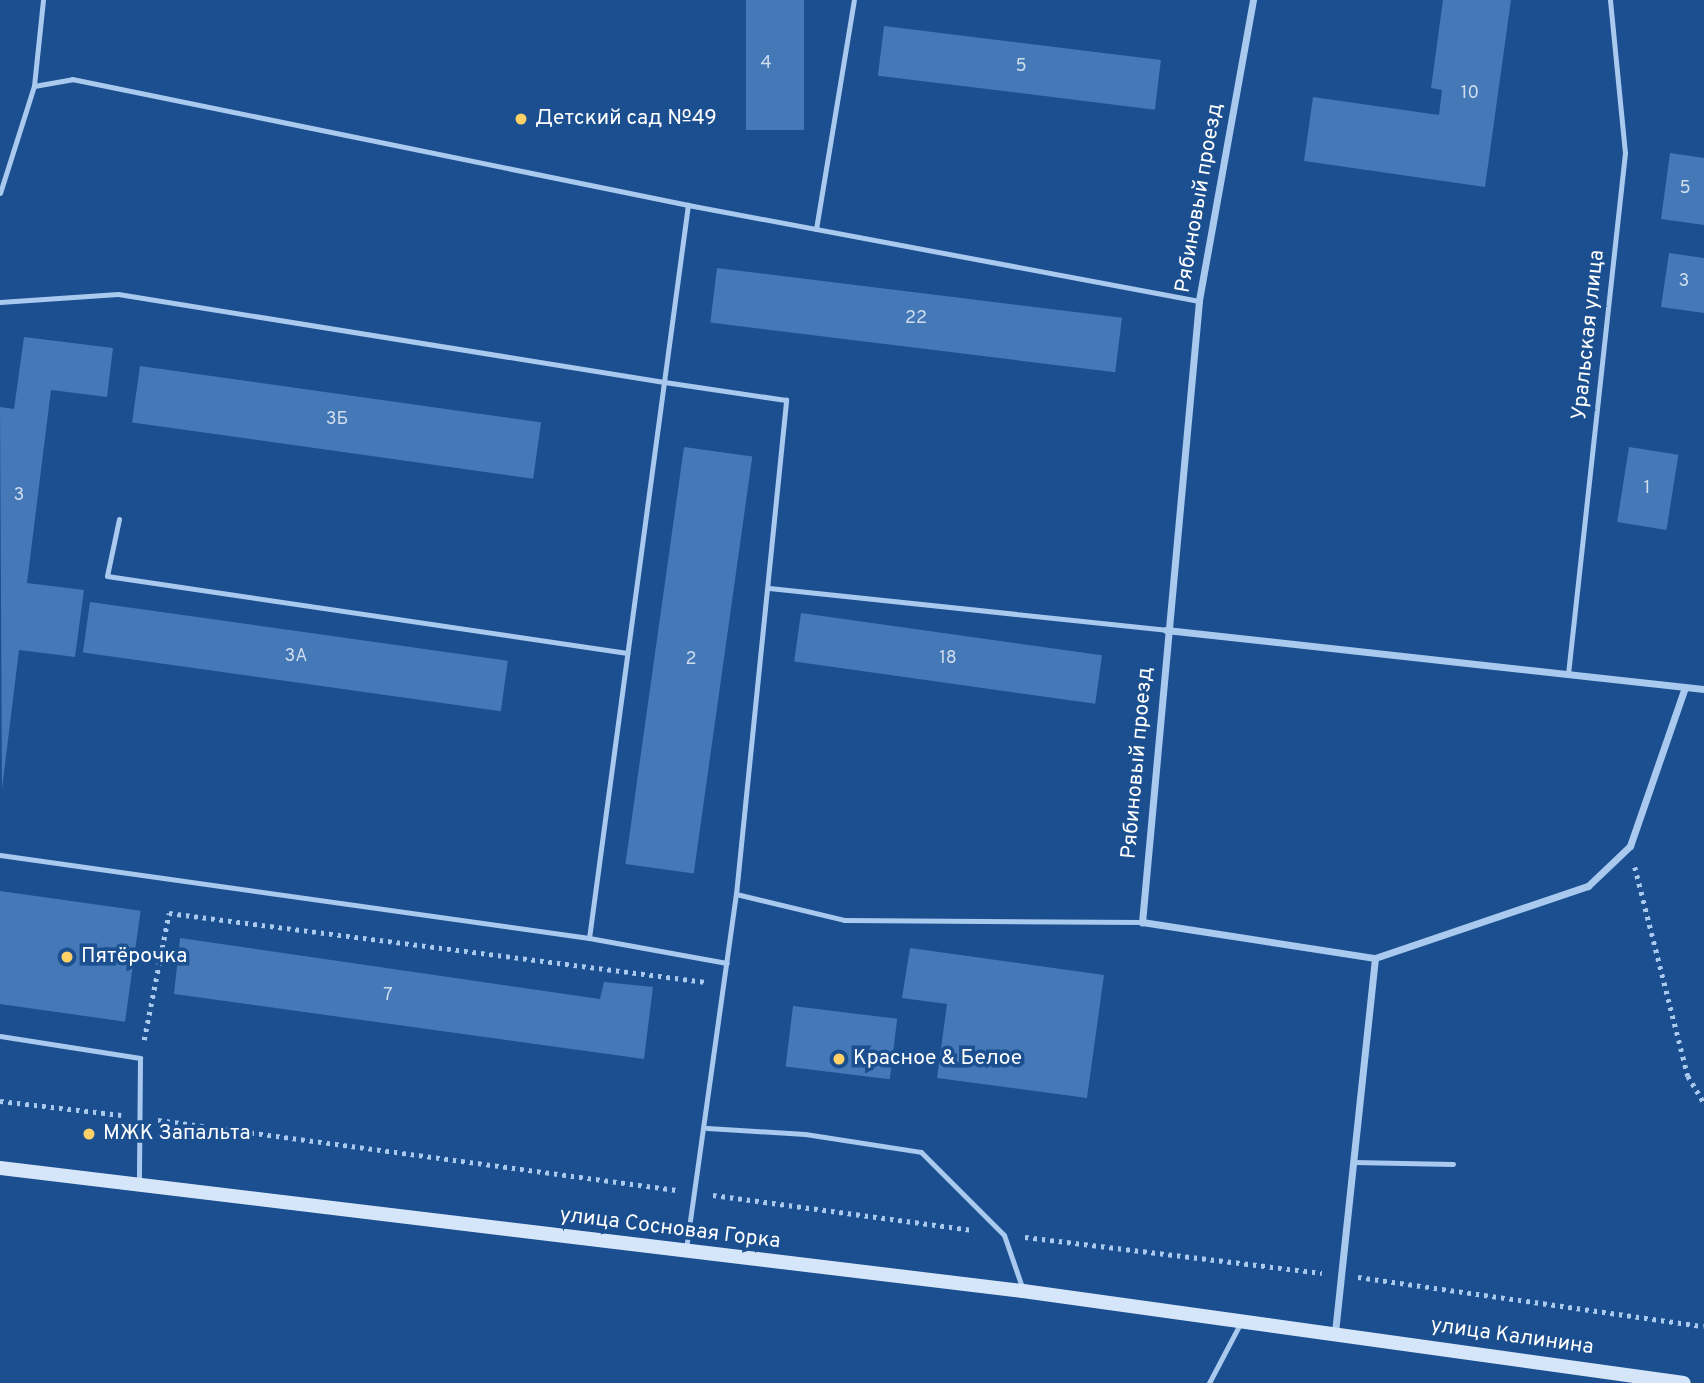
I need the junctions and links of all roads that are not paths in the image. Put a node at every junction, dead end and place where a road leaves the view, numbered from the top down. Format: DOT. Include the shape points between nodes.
graph roads {
  1 [pos="43,0"];
  2 [pos="853,0"];
  3 [pos="1252,0"];
  4 [pos="1610,0"];
  5 [pos="34,86"];
  6 [pos="0,194"];
  7 [pos="688,205"];
  8 [pos="816,229"];
  9 [pos="1199,301"];
  10 [pos="0,302"];
  11 [pos="664,382"];
  12 [pos="119,519"];
  13 [pos="769,588"];
  14 [pos="1166,630"];
  15 [pos="627,653"];
  16 [pos="1568,674"];
  17 [pos="1685,687"];
  18 [pos="1704,689"];
  19 [pos="0,855"];
  20 [pos="736,894"];
  21 [pos="1142,922"];
  22 [pos="589,938"];
  23 [pos="1375,958"];
  24 [pos="727,963"];
  25 [pos="0,1036"];
  26 [pos="706,1128"];
  27 [pos="1353,1162"];
  28 [pos="1453,1164"];
  29 [pos="0,1168"];
  30 [pos="139,1185"];
  31 [pos="685,1253"];
  32 [pos="1023,1291"];
  33 [pos="1242,1321"];
  34 [pos="1335,1334"];
  35 [pos="1209,1383"];
  36 [pos="1684,1383"];
  1 -- 5 [label="lane"];
  2 -- 8 [label="lane"];
  3 -- 9 [label="street, Рябиновый проезд"];
  4 -- 16 [label="lane, Уральская улица" via="1625,153"];
  5 -- 6 [label="lane"];
  5 -- 7 [label="lane" via="72,79"];
  7 -- 8 [label="lane"];
  7 -- 11 [label="lane"];
  8 -- 9 [label="lane"];
  9 -- 14 [label="street, Рябиновый проезд"];
  10 -- 11 [label="lane" via="118,294"];
  11 -- 13 [label="lane" via="786,400"];
  11 -- 15 [label="lane"];
  12 -- 15 [label="lane" via="107,576"];
  13 -- 14 [label="lane"];
  13 -- 20 [label="lane"];
  14 -- 16 [label="street"];
  14 -- 21 [label="street, Рябиновый проезд"];
  15 -- 22 [label="lane"];
  16 -- 17 [label="street"];
  17 -- 18 [label="street"];
  17 -- 23 [label="street" via="1630,846 1588,886"];
  19 -- 22 [label="lane"];
  20 -- 21 [label="lane" via="844,920"];
  20 -- 24 [label="lane"];
  21 -- 23 [label="street"];
  22 -- 24 [label="lane"];
  23 -- 27 [label="street"];
  24 -- 26 [label="lane"];
  25 -- 30 [label="lane" via="140,1058"];
  26 -- 31 [label="lane"];
  26 -- 32 [label="lane" via="805,1134 920,1152 1004,1235"];
  27 -- 28 [label="lane"];
  27 -- 34 [label="street"];
  29 -- 30 [label="main road, улица Сосновая Горка"];
  30 -- 31 [label="main road, улица Сосновая Горка"];
  31 -- 32 [label="main road, улица Сосновая Горка"];
  32 -- 33 [label="main road, улица Сосновая Горка"];
  33 -- 34 [label="main road, улица Сосновая Горка"];
  33 -- 35 [label="lane"];
  34 -- 36 [label="main road, улица Калинина"];
}
